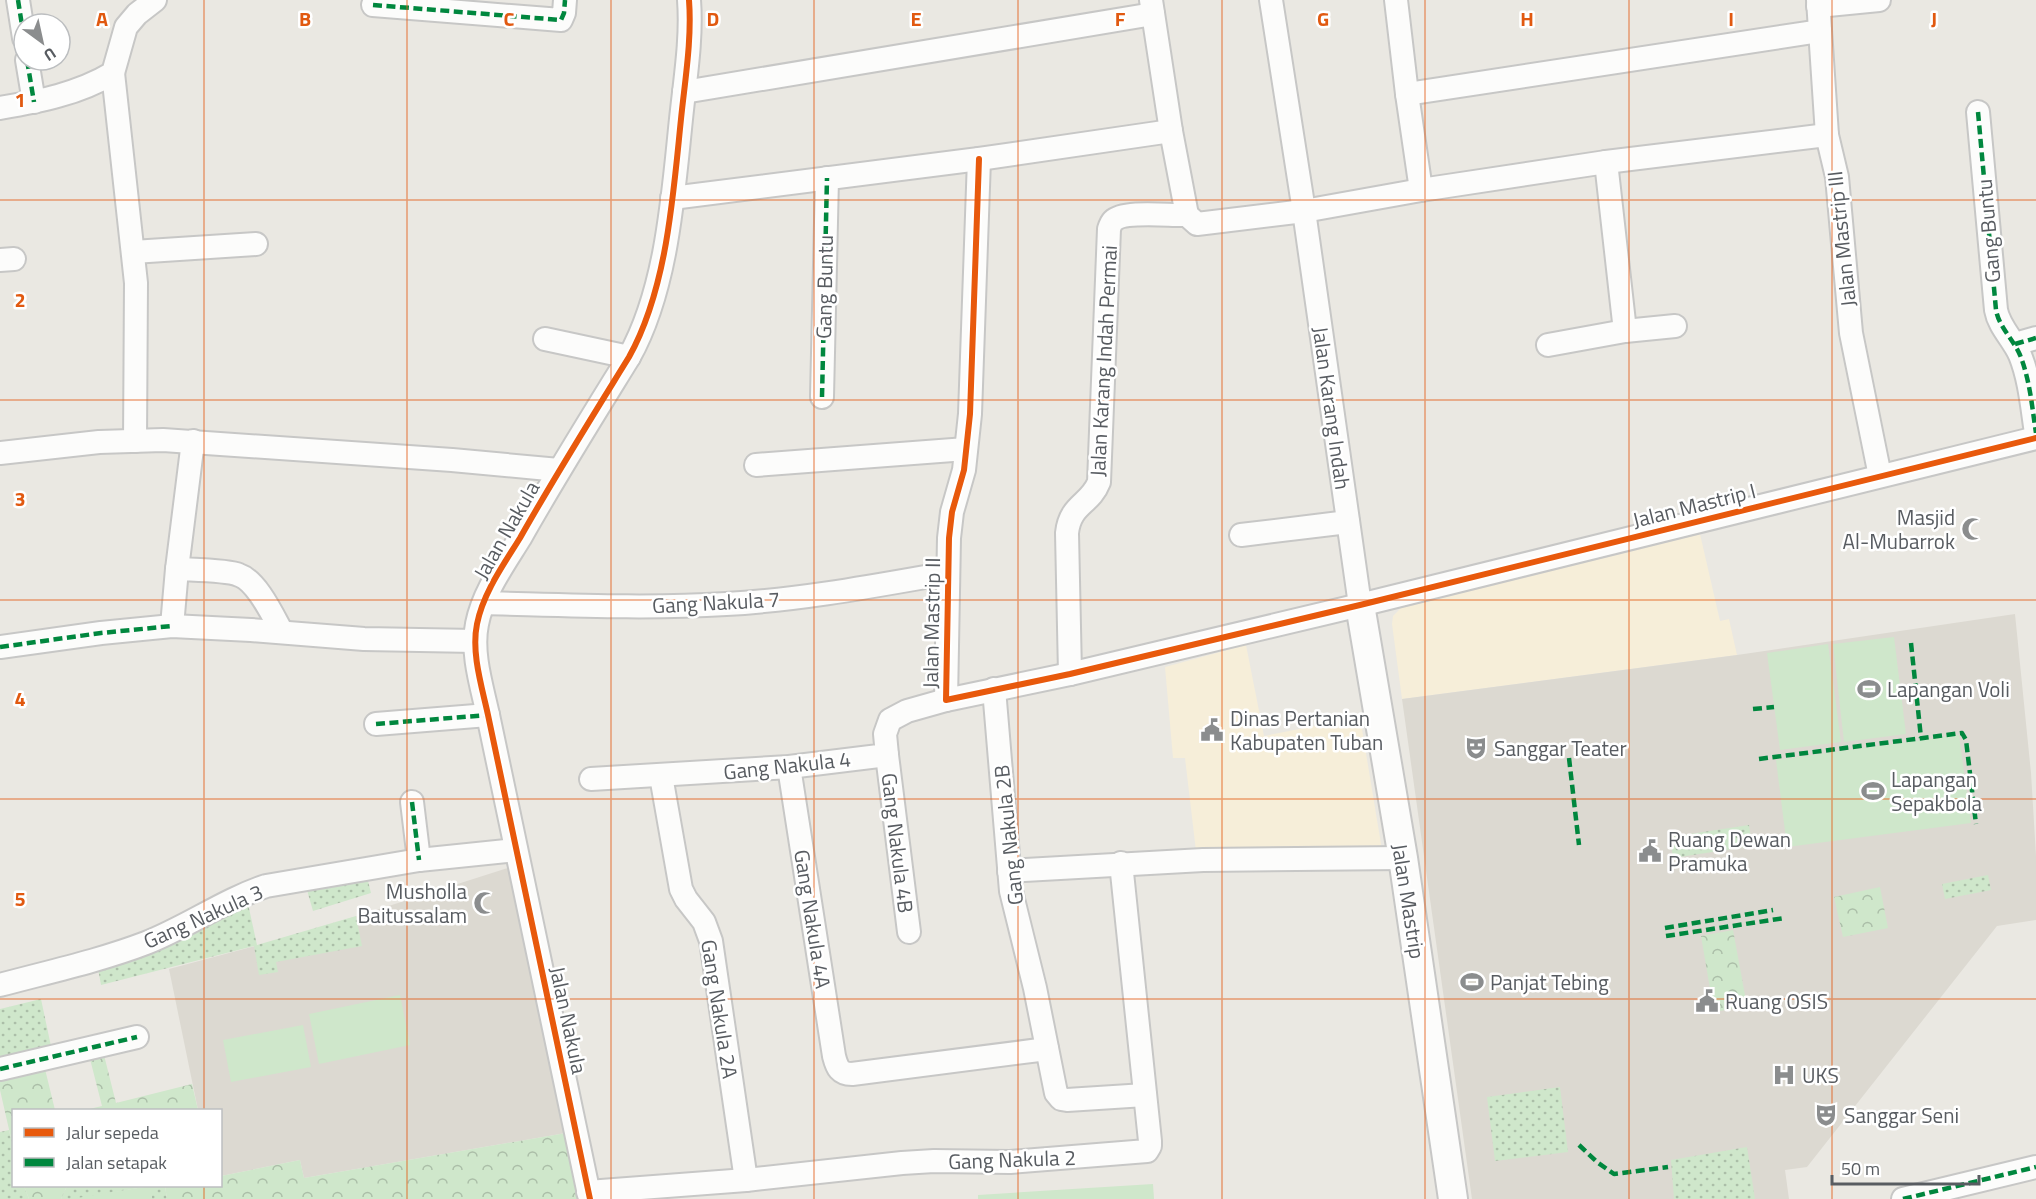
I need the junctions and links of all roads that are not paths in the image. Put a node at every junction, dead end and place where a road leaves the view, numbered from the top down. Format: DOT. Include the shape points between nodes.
graph roads {
  1 [pos="155,0"];
  2 [pos="565,0"];
  3 [pos="689,0"];
  4 [pos="1271,0"];
  5 [pos="1396,0"];
  6 [pos="1879,0"];
  7 [pos="1818,3"];
  8 [pos="373,5"];
  9 [pos="1152,7"];
  10 [pos="1820,31"];
  11 [pos="29,72"];
  12 [pos="113,74"];
  13 [pos="684,92"];
  14 [pos="1407,93"];
  15 [pos="34,102"];
  16 [pos="0,108"];
  17 [pos="1978,112"];
  18 [pos="1171,131"];
  19 [pos="1827,135"];
  20 [pos="979,159"];
  21 [pos="1605,162"];
  22 [pos="827,178"];
  23 [pos="1420,190"];
  24 [pos="672,198"];
  25 [pos="1304,210"];
  26 [pos="1187,215"];
  27 [pos="256,244"];
  28 [pos="133,252"];
  29 [pos="1675,326"];
  30 [pos="1625,331"];
  31 [pos="545,339"];
  32 [pos="2026,341"];
  33 [pos="1548,345"];
  34 [pos="629,357"];
  35 [pos="822,397"];
  36 [pos="2036,433"];
  37 [pos="2036,438"];
  38 [pos="135,441"];
  39 [pos="193,441"];
  40 [pos="966,449"];
  41 [pos="0,453"];
  42 [pos="756,465"];
  43 [pos="559,470"];
  44 [pos="1880,476"];
  45 [pos="1348,522"];
  46 [pos="1242,535"];
  47 [pos="177,569"];
  48 [pos="948,573"];
  49 [pos="484,603"];
  50 [pos="1360,605"];
  51 [pos="172,626"];
  52 [pos="282,632"];
  53 [pos="475,641"];
  54 [pos="0,647"];
  55 [pos="1070,674"];
  56 [pos="994,689"];
  57 [pos="946,700"];
  58 [pos="488,715"];
  59 [pos="376,724"];
  60 [pos="887,755"];
  61 [pos="789,766"];
  62 [pos="661,776"];
  63 [pos="591,779"];
  64 [pos="412,802"];
  65 [pos="516,850"];
  66 [pos="1403,858"];
  67 [pos="419,860"];
  68 [pos="1121,863"];
  69 [pos="1009,871"];
  70 [pos="909,932"];
  71 [pos="0,985"];
  72 [pos="137,1036"];
  73 [pos="1047,1049"];
  74 [pos="0,1069"];
  75 [pos="1145,1095"];
  76 [pos="2036,1167"];
  77 [pos="746,1180"];
  78 [pos="589,1195"];
  79 [pos="1453,1199"];
  80 [pos="1903,1199"];
  1 -- 12 [label="street" via="126,27"];
  2 -- 8 [label="street" via="561,20"];
  3 -- 13 [label="street, Jalan Nakula"];
  4 -- 25 [label="street, Jalan Karang Indah"];
  5 -- 14 [label="street"];
  6 -- 7 [label="street"];
  7 -- 10 [label="street, Jalan Mastrip III"];
  9 -- 13 [label="street"];
  9 -- 18 [label="street"];
  10 -- 14 [label="street"];
  10 -- 19 [label="street, Jalan Mastrip III"];
  11 -- 15 [label="street"];
  12 -- 15 [label="street" via="80,89"];
  12 -- 28 [label="street"];
  13 -- 24 [label="street, Jalan Nakula"];
  14 -- 23 [label="street"];
  15 -- 16 [label="street"];
  17 -- 32 [label="street, Gang Buntu" via="1996,310 2000,323"];
  18 -- 20 [label="street"];
  18 -- 26 [label="street"];
  19 -- 21 [label="street"];
  19 -- 44 [label="street, Jalan Mastrip III" via="1837,177 1851,333"];
  20 -- 22 [label="street"];
  20 -- 40 [label="street, Jalan Mastrip II"];
  21 -- 23 [label="street"];
  21 -- 30 [label="street"];
  22 -- 24 [label="street"];
  22 -- 35 [label="street, Gang Buntu"];
  23 -- 25 [label="street"];
  24 -- 34 [label="street, Jalan Nakula" via="651,308"];
  25 -- 26 [label="street" via="1206,225 1197,224"];
  25 -- 45 [label="street, Jalan Karang Indah"];
  26 -- 55 [label="street, Jalan Karang Indah Permai" via="1121,217 1109,229 1099,482 1070,516 1067,533"];
  27 -- 28 [label="street"];
  28 -- 38 [label="street"];
  29 -- 30 [label="street"];
  30 -- 33 [label="street"];
  31 -- 34 [label="street"];
  32 -- 36 [label="street, Gang Buntu"];
  34 -- 43 [label="street, Jalan Nakula"];
  37 -- 44 [label="street, Jalan Mastrip I"];
  38 -- 39 [label="street"];
  38 -- 41 [label="street"];
  39 -- 43 [label="street"];
  39 -- 47 [label="street"];
  40 -- 42 [label="street"];
  40 -- 48 [label="street, Jalan Mastrip II" via="951,521"];
  43 -- 49 [label="street, Jalan Nakula"];
  44 -- 50 [label="street, Jalan Mastrip I"];
  45 -- 46 [label="street"];
  45 -- 50 [label="street, Jalan Karang Indah"];
  47 -- 51 [label="street"];
  47 -- 52 [label="street" via="241,575 267,604"];
  48 -- 49 [label="street, Gang Nakula 7" via="726,604"];
  48 -- 57 [label="street, Jalan Mastrip II"];
  49 -- 53 [label="street, Jalan Nakula"];
  50 -- 55 [label="street, Jalan Mastrip II"];
  50 -- 66 [label="street, Jalan Mastrip"];
  51 -- 52 [label="street"];
  51 -- 54 [label="street"];
  52 -- 53 [label="street" via="364,639"];
  53 -- 58 [label="street, Jalan Nakula"];
  55 -- 56 [label="street, Jalan Mastrip II"];
  56 -- 57 [label="street, Jalan Mastrip II"];
  56 -- 69 [label="street, Gang Nakula 2B"];
  57 -- 60 [label="street" via="890,720 885,734"];
  58 -- 59 [label="street"];
  58 -- 65 [label="street, Jalan Nakula"];
  60 -- 61 [label="street, Gang Nakula 4"];
  60 -- 70 [label="street, Gang Nakula 4B"];
  61 -- 62 [label="street, Gang Nakula 4"];
  61 -- 73 [label="street, Gang Nakula 4A" via="834,1056 840,1071 852,1074"];
  62 -- 63 [label="street, Gang Nakula 4"];
  62 -- 77 [label="street, Gang Nakula 2A" via="681,889 704,922 711,941"];
  64 -- 67 [label="street"];
  65 -- 67 [label="street, Gang Nakula 3"];
  65 -- 78 [label="street, Jalan Nakula"];
  66 -- 68 [label="street"];
  66 -- 79 [label="street, Jalan Mastrip"];
  67 -- 71 [label="street, Gang Nakula 3" via="266,886 146,943"];
  68 -- 69 [label="street"];
  68 -- 75 [label="street, Gang Nakula 2"];
  69 -- 73 [label="street, Gang Nakula 2B" via="1013,906"];
  72 -- 74 [label="street"];
  73 -- 75 [label="street, Gang Nakula 2B" via="1054,1087 1061,1099"];
  75 -- 77 [label="street, Gang Nakula 2" via="1150,1146 1142,1153 1010,1162 903,1163"];
  76 -- 80 [label="street"];
  77 -- 78 [label="street, Gang Nakula 2"];
}
